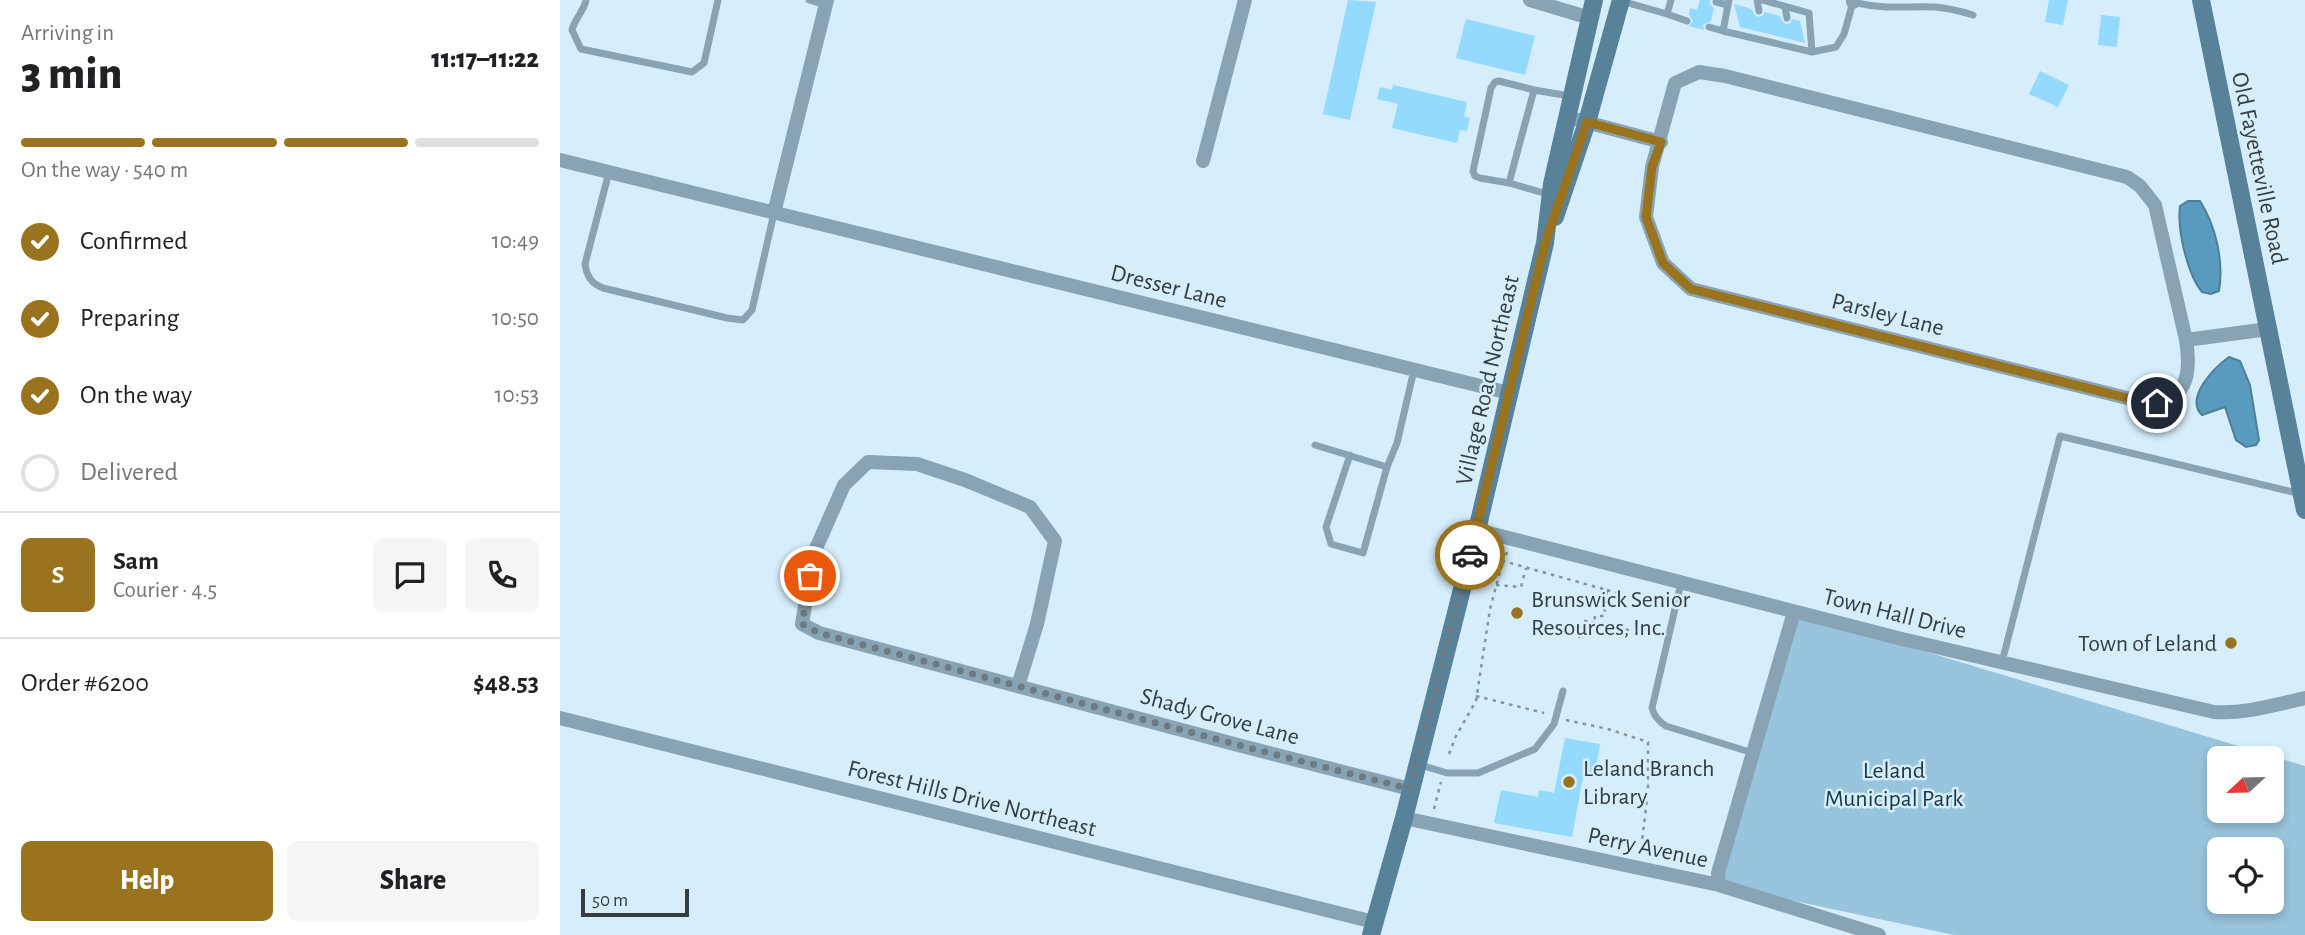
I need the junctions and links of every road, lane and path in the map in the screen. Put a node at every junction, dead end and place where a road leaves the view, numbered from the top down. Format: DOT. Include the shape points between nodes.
graph roads {
  1 [pos="586,0"];
  2 [pos="718,0"];
  3 [pos="809,0"];
  4 [pos="1245,0"];
  5 [pos="1530,0"];
  6 [pos="1594,0"];
  7 [pos="1621,0"];
  8 [pos="1671,0"];
  9 [pos="1760,0"];
  10 [pos="2201,0"];
  11 [pos="1853,1"];
  12 [pos="826,2"];
  13 [pos="1716,2"];
  14 [pos="1728,2"];
  15 [pos="1785,7"];
  16 [pos="1759,10"];
  17 [pos="1667,14"];
  18 [pos="1973,15"];
  19 [pos="1590,18"];
  20 [pos="1787,18"];
  21 [pos="1687,21"];
  22 [pos="1709,27"];
  23 [pos="1723,31"];
  24 [pos="1812,52"];
  25 [pos="1534,90"];
  26 [pos="1571,96"];
  27 [pos="1567,117"];
  28 [pos="1587,122"];
  29 [pos="1661,142"];
  30 [pos="560,160"];
  31 [pos="1203,161"];
  32 [pos="609,172"];
  33 [pos="1509,183"];
  34 [pos="1551,195"];
  35 [pos="774,213"];
  36 [pos="1545,243"];
  37 [pos="2268,328"];
  38 [pos="2186,340"];
  39 [pos="1414,369"];
  40 [pos="1509,393"];
  41 [pos="1315,445"];
  42 [pos="1350,455"];
  43 [pos="1387,467"];
  44 [pos="2303,502"];
  45 [pos="1477,530"];
  46 [pos="1471,552"];
  47 [pos="1503,561"];
  48 [pos="1526,568"];
  49 [pos="1681,583"];
  50 [pos="1496,585"];
  51 [pos="1607,590"];
  52 [pos="1648,603"];
  53 [pos="1794,612"];
  54 [pos="1594,623"];
  55 [pos="1642,633"];
  56 [pos="1579,638"];
  57 [pos="2002,663"];
  58 [pos="1018,686"];
  59 [pos="1563,691"];
  60 [pos="1476,696"];
  61 [pos="2305,698"];
  62 [pos="1544,713"];
  63 [pos="560,718"];
  64 [pos="1566,720"];
  65 [pos="1449,754"];
  66 [pos="1754,754"];
  67 [pos="1417,764"];
  68 [pos="1442,778"];
  69 [pos="1410,789"];
  70 [pos="1404,818"];
  71 [pos="1432,824"];
  72 [pos="1692,865"];
  73 [pos="1719,885"];
  74 [pos="1373,928"];
  75 [pos="1879,935"];
  1 -- 2 [label="lane" via="572,30 581,49 692,72 704,63"];
  3 -- 12 [label="lane"];
  4 -- 31 [label="street"];
  5 -- 19 [label="street"];
  6 -- 19 [label="main road, Village Road Northeast"];
  7 -- 17 [label="lane"];
  7 -- 28 [label="main road, Village Road Northeast"];
  8 -- 17 [label="lane"];
  9 -- 15 [label="lane"];
  9 -- 16 [label="lane"];
  10 -- 37 [label="main road, Old Fayetteville Road"];
  11 -- 18 [label="lane" via="1877,8 1935,7"];
  11 -- 24 [label="lane" via="1836,47"];
  12 -- 35 [label="street"];
  13 -- 14 [label="lane"];
  14 -- 23 [label="lane"];
  15 -- 20 [label="lane"];
  15 -- 24 [label="lane" via="1809,13"];
  17 -- 21 [label="lane"];
  19 -- 26 [label="main road, Village Road Northeast"];
  22 -- 23 [label="lane"];
  23 -- 24 [label="lane" via="1763,36"];
  25 -- 26 [label="lane"];
  25 -- 33 [label="lane"];
  25 -- 33 [label="lane" via="1499,81 1491,88 1473,171 1479,178"];
  26 -- 27 [label="main road, Village Road Northeast"];
  27 -- 28 [label="street"];
  27 -- 34 [label="main road, Village Road Northeast"];
  28 -- 29 [label="street"];
  28 -- 36 [label="main road, Village Road Northeast"];
  29 -- 38 [label="street, Parsley Lane" via="1675,83 1699,72 2127,177 2155,205"];
  29 -- 38 [label="street, Parsley Lane" via="1652,167 1646,217 1663,263 1691,289 2143,402 2157,403 2179,392 2188,369"];
  30 -- 32 [label="street, Dresser Lane"];
  32 -- 35 [label="street, Dresser Lane"];
  32 -- 35 [label="lane" via="585,264 593,284 603,288 743,320 752,310"];
  33 -- 34 [label="lane"];
  34 -- 36 [label="main road, Village Road Northeast"];
  35 -- 39 [label="street, Dresser Lane"];
  36 -- 40 [label="main road, Village Road Northeast"];
  37 -- 38 [label="street"];
  37 -- 44 [label="main road, Old Fayetteville Road"];
  39 -- 40 [label="street, Dresser Lane"];
  39 -- 43 [label="lane"];
  40 -- 45 [label="main road, Village Road Northeast"];
  41 -- 42 [label="lane"];
  42 -- 43 [label="lane"];
  42 -- 43 [label="lane" via="1326,527 1331,544 1363,553"];
  44 -- 57 [label="lane" via="2060,436"];
  45 -- 46 [label="main road, Village Road Northeast"];
  45 -- 49 [label="street, Town Hall Drive"];
  46 -- 47 [label="path"];
  46 -- 67 [label="main road, Village Road Northeast"];
  47 -- 48 [label="path"];
  47 -- 50 [label="path"];
  48 -- 50 [label="path" via="1521,587"];
  48 -- 51 [label="path"];
  49 -- 53 [label="street, Town Hall Drive"];
  49 -- 66 [label="lane" via="1653,713 1666,726"];
  50 -- 60 [label="path"];
  51 -- 52 [label="path"];
  51 -- 54 [label="path" via="1604,616 1595,616"];
  53 -- 57 [label="street, Town Hall Drive"];
  53 -- 66 [label="street"];
  54 -- 55 [label="path"];
  54 -- 56 [label="path" via="1585,621"];
  57 -- 61 [label="street, Town Hall Drive" via="2214,712 2233,713"];
  58 -- 58 [label="street, Shady Grove Lane" via="819,633 802,624 814,553 844,485 868,462 917,464 1030,507 1055,541"];
  58 -- 69 [label="street, Shady Grove Lane"];
  59 -- 67 [label="lane" via="1554,724 1535,749 1478,773 1447,773"];
  60 -- 62 [label="path"];
  60 -- 65 [label="path"];
  63 -- 74 [label="street, Forest Hills Drive Northeast"];
  64 -- 72 [label="path" via="1648,742 1642,842"];
  66 -- 73 [label="street" via="1718,873"];
  67 -- 69 [label="main road, Village Road Northeast"];
  68 -- 71 [label="path"];
  69 -- 70 [label="main road, Village Road Northeast"];
  70 -- 71 [label="street, Perry Avenue"];
  70 -- 74 [label="main road, Village Road Northeast"];
  71 -- 73 [label="street, Perry Avenue"];
  73 -- 75 [label="street, Perry Avenue"];
}
